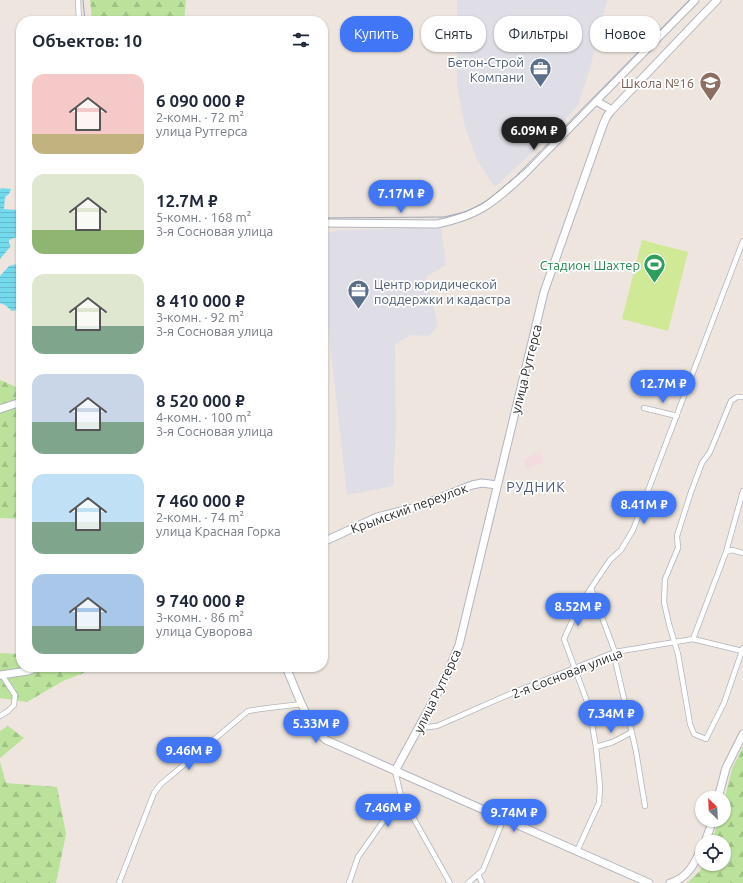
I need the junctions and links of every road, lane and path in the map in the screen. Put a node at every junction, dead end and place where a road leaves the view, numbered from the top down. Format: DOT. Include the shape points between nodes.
graph roads {
  1 [pos="78,0"];
  2 [pos="695,0"];
  3 [pos="717,0"];
  4 [pos="79,16"];
  5 [pos="596,101"];
  6 [pos="612,110"];
  7 [pos="328,223"];
  8 [pos="743,241"];
  9 [pos="743,397"];
  10 [pos="16,404"];
  11 [pos="644,408"];
  12 [pos="0,409"];
  13 [pos="677,416"];
  14 [pos="497,485"];
  15 [pos="743,491"];
  16 [pos="328,540"];
  17 [pos="726,552"];
  18 [pos="743,553"];
  19 [pos="591,588"];
  20 [pos="694,638"];
  21 [pos="674,642"];
  22 [pos="742,650"];
  23 [pos="615,652"];
  24 [pos="575,667"];
  25 [pos="21,672"];
  26 [pos="288,672"];
  27 [pos="1,675"];
  28 [pos="303,704"];
  29 [pos="0,716"];
  30 [pos="420,728"];
  31 [pos="632,732"];
  32 [pos="743,734"];
  33 [pos="596,748"];
  34 [pos="395,771"];
  35 [pos="720,791"];
  36 [pos="401,796"];
  37 [pos="645,806"];
  38 [pos="504,818"];
  39 [pos="577,851"];
  40 [pos="695,860"];
  41 [pos="478,874"];
  42 [pos="119,883"];
  43 [pos="349,883"];
  44 [pos="450,883"];
  45 [pos="468,883"];
  46 [pos="482,883"];
  47 [pos="649,883"];
  48 [pos="670,883"];
  1 -- 4 [label="street"];
  2 -- 5 [label="main road"];
  3 -- 6 [label="main road, улица Рутгерса"];
  5 -- 6 [label="main road"];
  5 -- 7 [label="main road" via="520,178 480,211 437,224"];
  6 -- 14 [label="main road, улица Рутгерса" via="603,125 544,292"];
  8 -- 13 [label="street"];
  9 -- 21 [label="street" via="737,397 728,407 710,452 702,463 677,536 678,548 665,579 664,602"];
  10 -- 12 [label="main road"];
  11 -- 13 [label="street"];
  13 -- 19 [label="street" via="633,530 621,550 610,560"];
  14 -- 16 [label="main road, Крымский переулок" via="472,485 417,507 377,517"];
  14 -- 30 [label="main road, улица Рутгерса" via="459,645"];
  15 -- 17 [label="street"];
  17 -- 18 [label="street" via="732,550"];
  17 -- 20 [label="street"];
  19 -- 23 [label="street"];
  19 -- 24 [label="street" via="578,608 564,639"];
  20 -- 21 [label="street, 2-я Сосновая улица"];
  20 -- 22 [label="street, 2-я Сосновая улица"];
  21 -- 22 [label="street" via="690,724 694,734 706,739 724,703"];
  21 -- 23 [label="street, 2-я Сосновая улица"];
  23 -- 24 [label="street, 2-я Сосновая улица"];
  23 -- 31 [label="street"];
  24 -- 30 [label="street, 2-я Сосновая улица" via="437,726"];
  24 -- 33 [label="street" via="589,707"];
  25 -- 27 [label="main road"];
  26 -- 28 [label="main road"];
  27 -- 29 [label="street" via="15,694 14,705"];
  28 -- 34 [label="main road" via="314,728 326,740"];
  28 -- 42 [label="street" via="248,711 161,784 154,793"];
  30 -- 34 [label="main road, улица Рутгерса"];
  31 -- 33 [label="street"];
  31 -- 37 [label="street"];
  32 -- 35 [label="main road" via="726,768"];
  33 -- 39 [label="street" via="599,802"];
  34 -- 36 [label="street"];
  34 -- 38 [label="main road"];
  36 -- 43 [label="street" via="358,857"];
  36 -- 44 [label="street"];
  38 -- 39 [label="main road"];
  38 -- 41 [label="street"];
  39 -- 47 [label="main road"];
  40 -- 48 [label="main road" via="688,872"];
  41 -- 45 [label="street"];
  41 -- 46 [label="street"];
}
